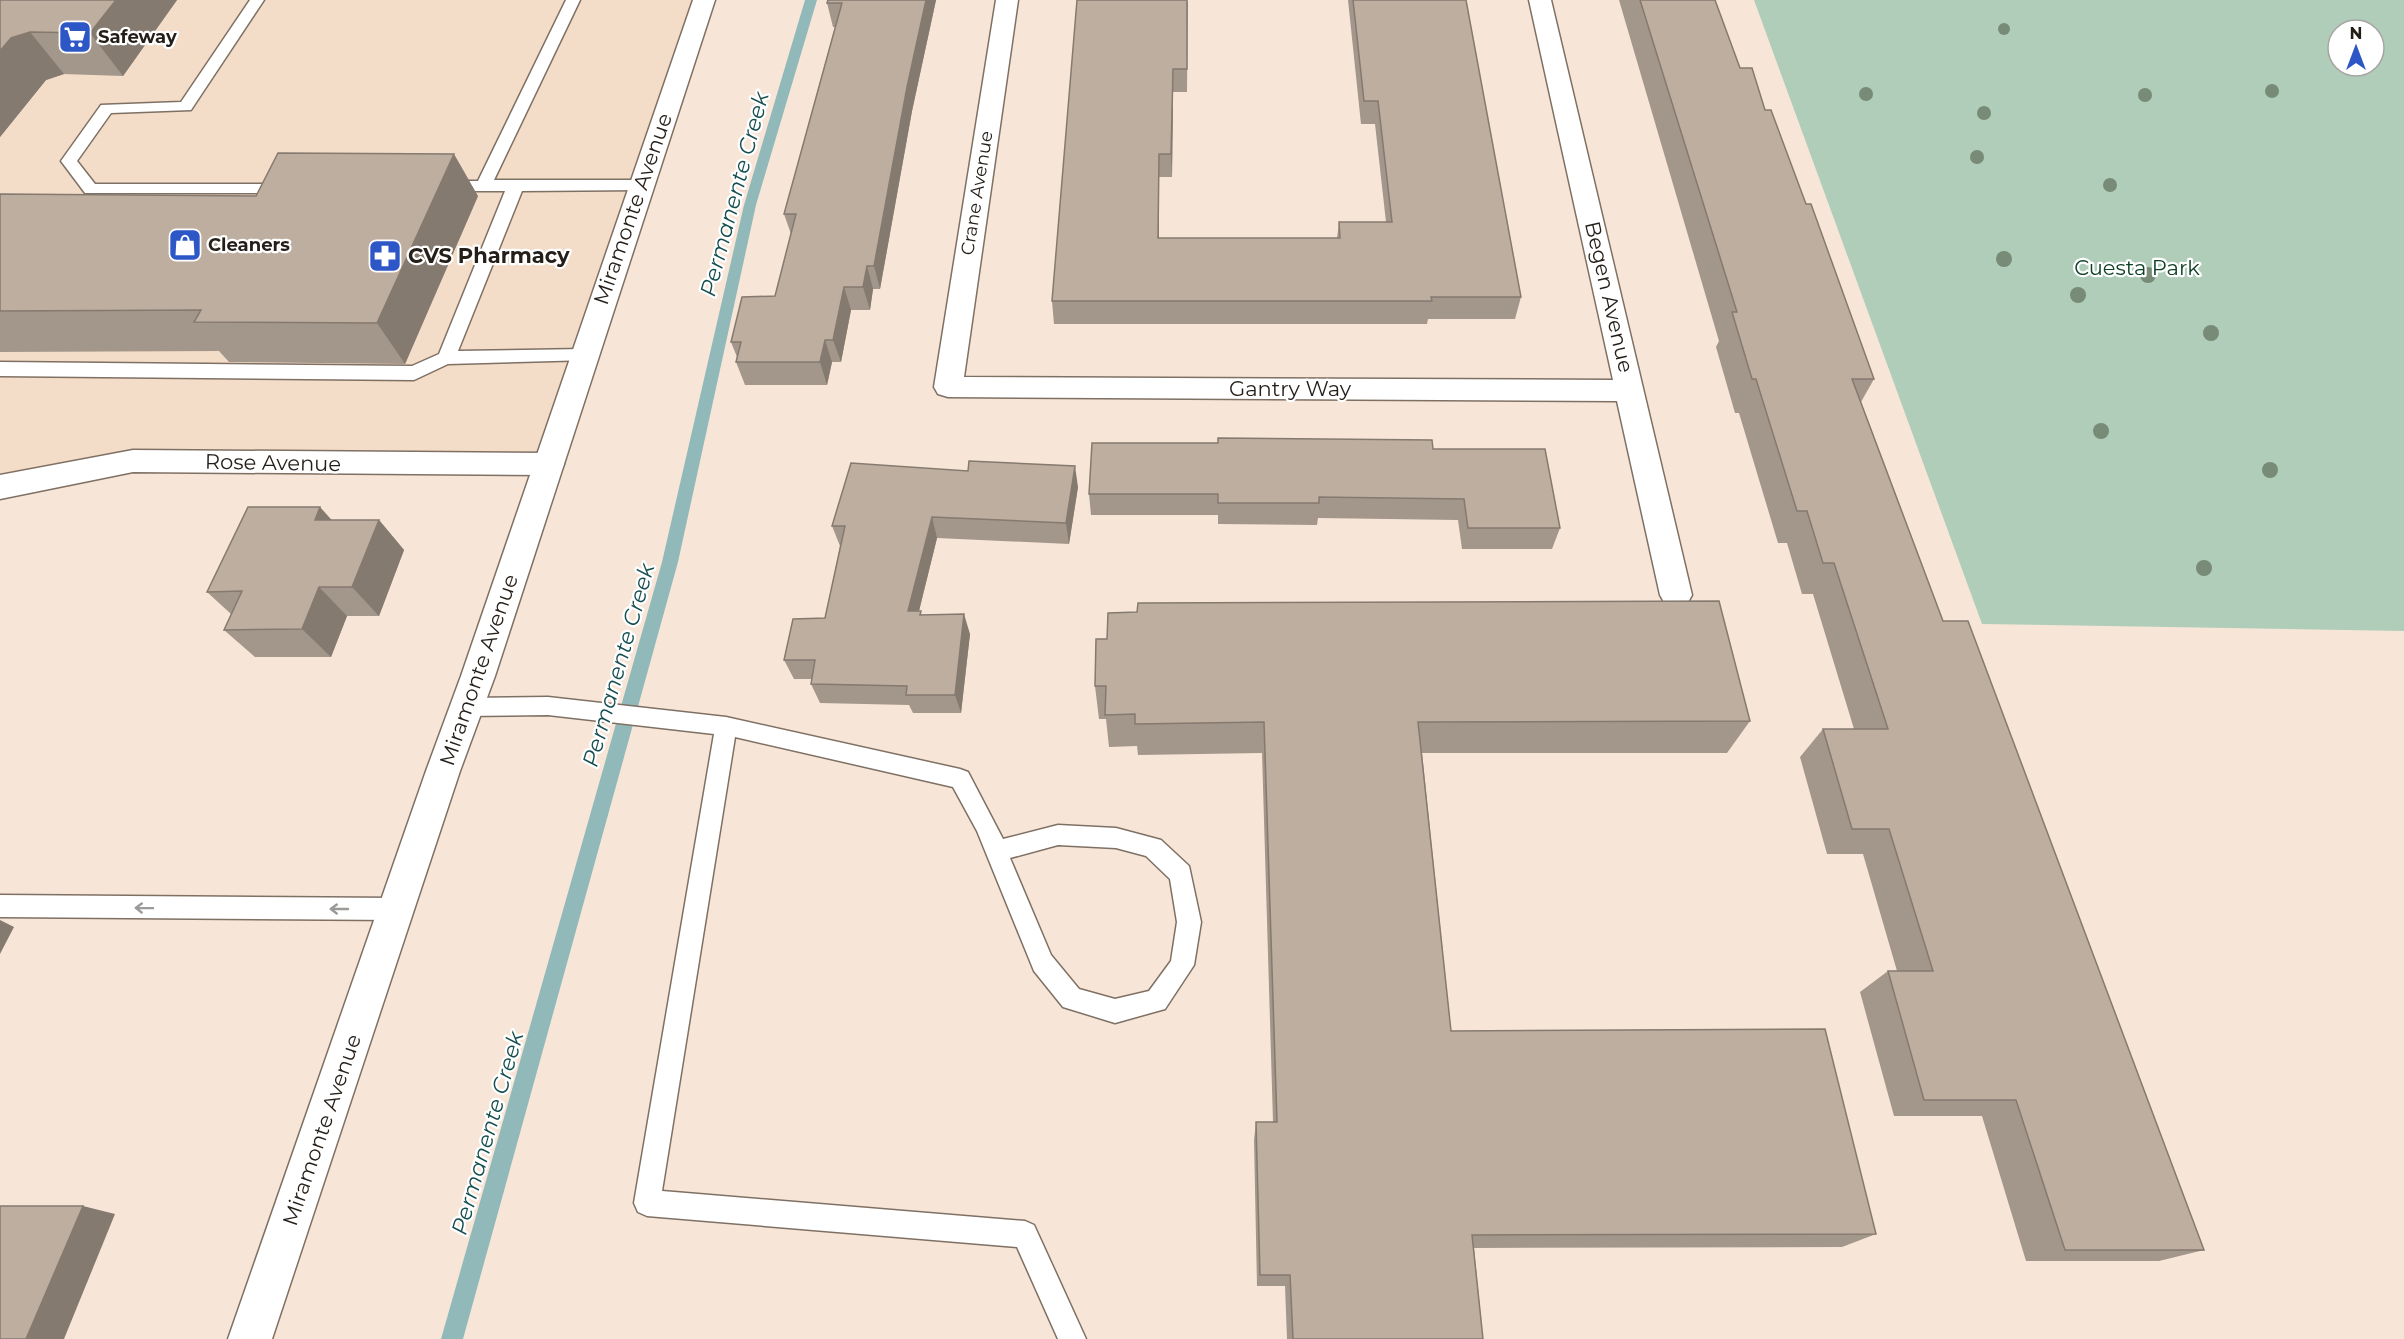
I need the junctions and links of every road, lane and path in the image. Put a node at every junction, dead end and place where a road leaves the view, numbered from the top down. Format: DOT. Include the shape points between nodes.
graph roads {
  1 [pos="257,0"];
  2 [pos="573,0"];
  3 [pos="704,0"];
  4 [pos="1006,0"];
  5 [pos="1540,0"];
  6 [pos="484,185"];
  7 [pos="516,185"];
  8 [pos="642,185"];
  9 [pos="426,186"];
  10 [pos="302,189"];
  11 [pos="584,355"];
  12 [pos="446,358"];
  13 [pos="0,369"];
  14 [pos="948,387"];
  15 [pos="1632,391"];
  16 [pos="549,464"];
  17 [pos="0,487"];
  18 [pos="1676,595"];
  19 [pos="465,707"];
  20 [pos="726,726"];
  21 [pos="996,851"];
  22 [pos="0,906"];
  23 [pos="398,909"];
  24 [pos="250,1339"];
  25 [pos="1072,1339"];
  1 -- 10 [label="lane" via="186,107 106,108 69,161 91,189"];
  2 -- 6 [label="lane"];
  3 -- 8 [label="street, Miramonte Avenue"];
  4 -- 14 [label="street, Crane Avenue"];
  5 -- 15 [label="street, Begen Avenue"];
  6 -- 7 [label="lane"];
  6 -- 9 [label="lane"];
  7 -- 8 [label="lane"];
  7 -- 12 [label="lane"];
  8 -- 11 [label="street, Miramonte Avenue"];
  11 -- 12 [label="lane"];
  11 -- 16 [label="street, Miramonte Avenue"];
  12 -- 13 [label="lane" via="414,373"];
  14 -- 15 [label="street, Gantry Way"];
  15 -- 18 [label="street, Begen Avenue"];
  16 -- 17 [label="street, Rose Avenue" via="133,461"];
  16 -- 19 [label="street, Miramonte Avenue"];
  19 -- 20 [label="lane" via="548,706"];
  19 -- 23 [label="street, Miramonte Avenue"];
  20 -- 21 [label="lane" via="960,779"];
  20 -- 25 [label="lane" via="647,1203 1025,1234"];
  21 -- 21 [label="lane" via="1042,963 1072,999 1115,1011 1156,1001 1182,965 1189,922 1181,874 1153,847 1116,838 1058,835"];
  23 -- 22 [label="lane, one-way"];
  23 -- 24 [label="street, Miramonte Avenue"];
}
